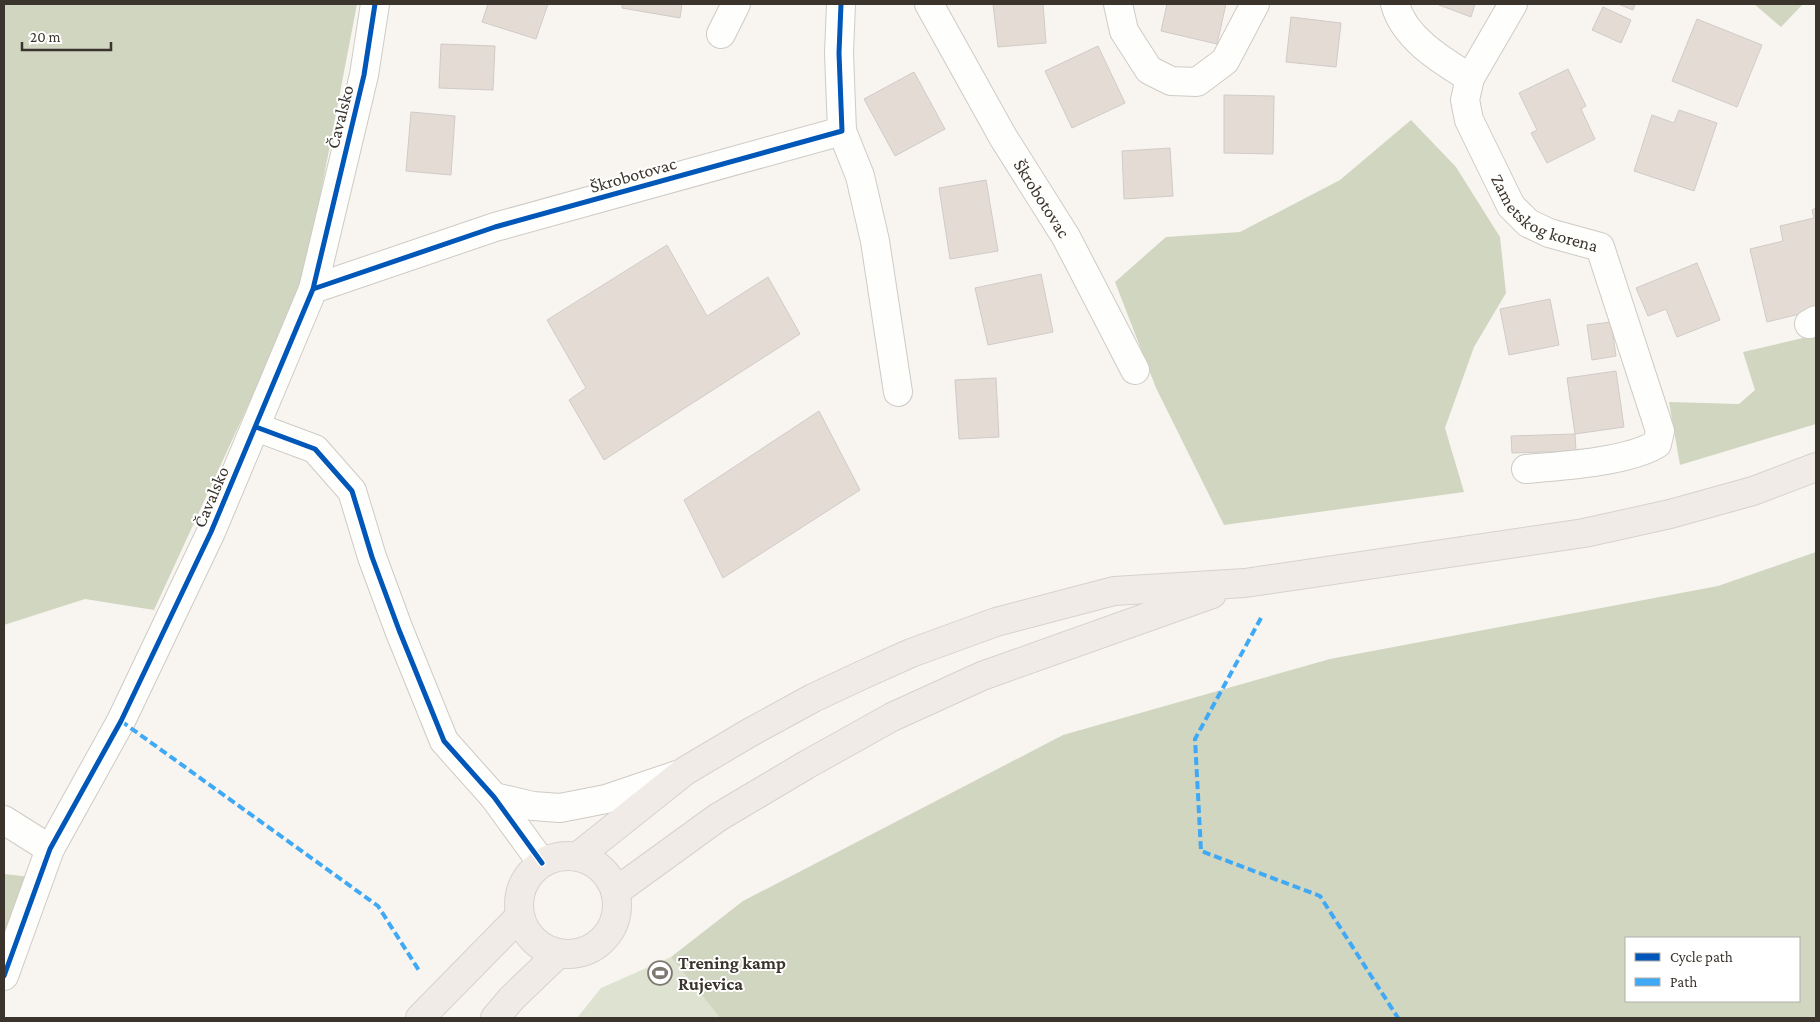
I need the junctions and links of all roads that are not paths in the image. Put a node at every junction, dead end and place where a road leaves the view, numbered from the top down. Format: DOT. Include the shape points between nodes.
graph roads {
  1 [pos="375,4"];
  2 [pos="736,4"];
  3 [pos="841,4"];
  4 [pos="929,4"];
  5 [pos="1118,4"];
  6 [pos="1255,4"];
  7 [pos="1395,4"];
  8 [pos="1513,4"];
  9 [pos="721,34"];
  10 [pos="1470,78"];
  11 [pos="842,131"];
  12 [pos="313,289"];
  13 [pos="1136,370"];
  14 [pos="898,392"];
  15 [pos="256,427"];
  16 [pos="1816,466"];
  17 [pos="1526,469"];
  18 [pos="1244,583"];
  19 [pos="686,771"];
  20 [pos="494,797"];
  21 [pos="4,820"];
  22 [pos="50,849"];
  23 [pos="577,856"];
  24 [pos="542,863"];
  25 [pos="615,892"];
  26 [pos="520,916"];
  27 [pos="559,953"];
  28 [pos="4,976"];
  29 [pos="420,1018"];
  30 [pos="495,1018"];
  1 -- 12 [label="street, Čavalsko" via="364,75"];
  2 -- 9 [label="street"];
  3 -- 11 [label="street"];
  4 -- 13 [label="street, Škrobotovac" via="1002,137 1066,237"];
  5 -- 6 [label="street" via="1124,31 1149,70 1171,82 1197,82 1225,61"];
  7 -- 10 [label="street" via="1413,36"];
  8 -- 10 [label="street, Zametskog korena"];
  10 -- 17 [label="street, Zametskog korena" via="1465,100 1469,120 1511,206 1528,223 1550,233 1600,247 1660,431 1658,444 1650,448 1569,466"];
  11 -- 12 [label="street, Škrobotovac" via="495,228"];
  11 -- 14 [label="street" via="860,176 875,241"];
  12 -- 15 [label="street, Čavalsko"];
  15 -- 20 [label="street" via="314,449 352,491 392,612 444,741"];
  15 -- 22 [label="street, Čavalsko" via="211,532 122,721"];
  16 -- 18 [label="main road" via="1753,491 1584,533"];
  18 -- 19 [label="main road" via="1114,591 996,622 911,653 828,691"];
  18 -- 25 [label="main road" via="982,676 892,718 717,818"];
  19 -- 20 [label="street" via="606,799 560,808"];
  19 -- 23 [label="main road"];
  20 -- 24 [label="street"];
  21 -- 22 [label="street"];
  22 -- 28 [label="street, Čavalsko"];
  23 -- 24 [label="main road" via="559,856"];
  23 -- 25 [label="main road" via="602,869"];
  24 -- 26 [label="main road" via="524,883 519,900"];
  25 -- 27 [label="main road" via="617,910 607,935 586,951"];
  26 -- 27 [label="main road" via="535,941"];
  26 -- 29 [label="main road"];
  27 -- 30 [label="main road"];
}
